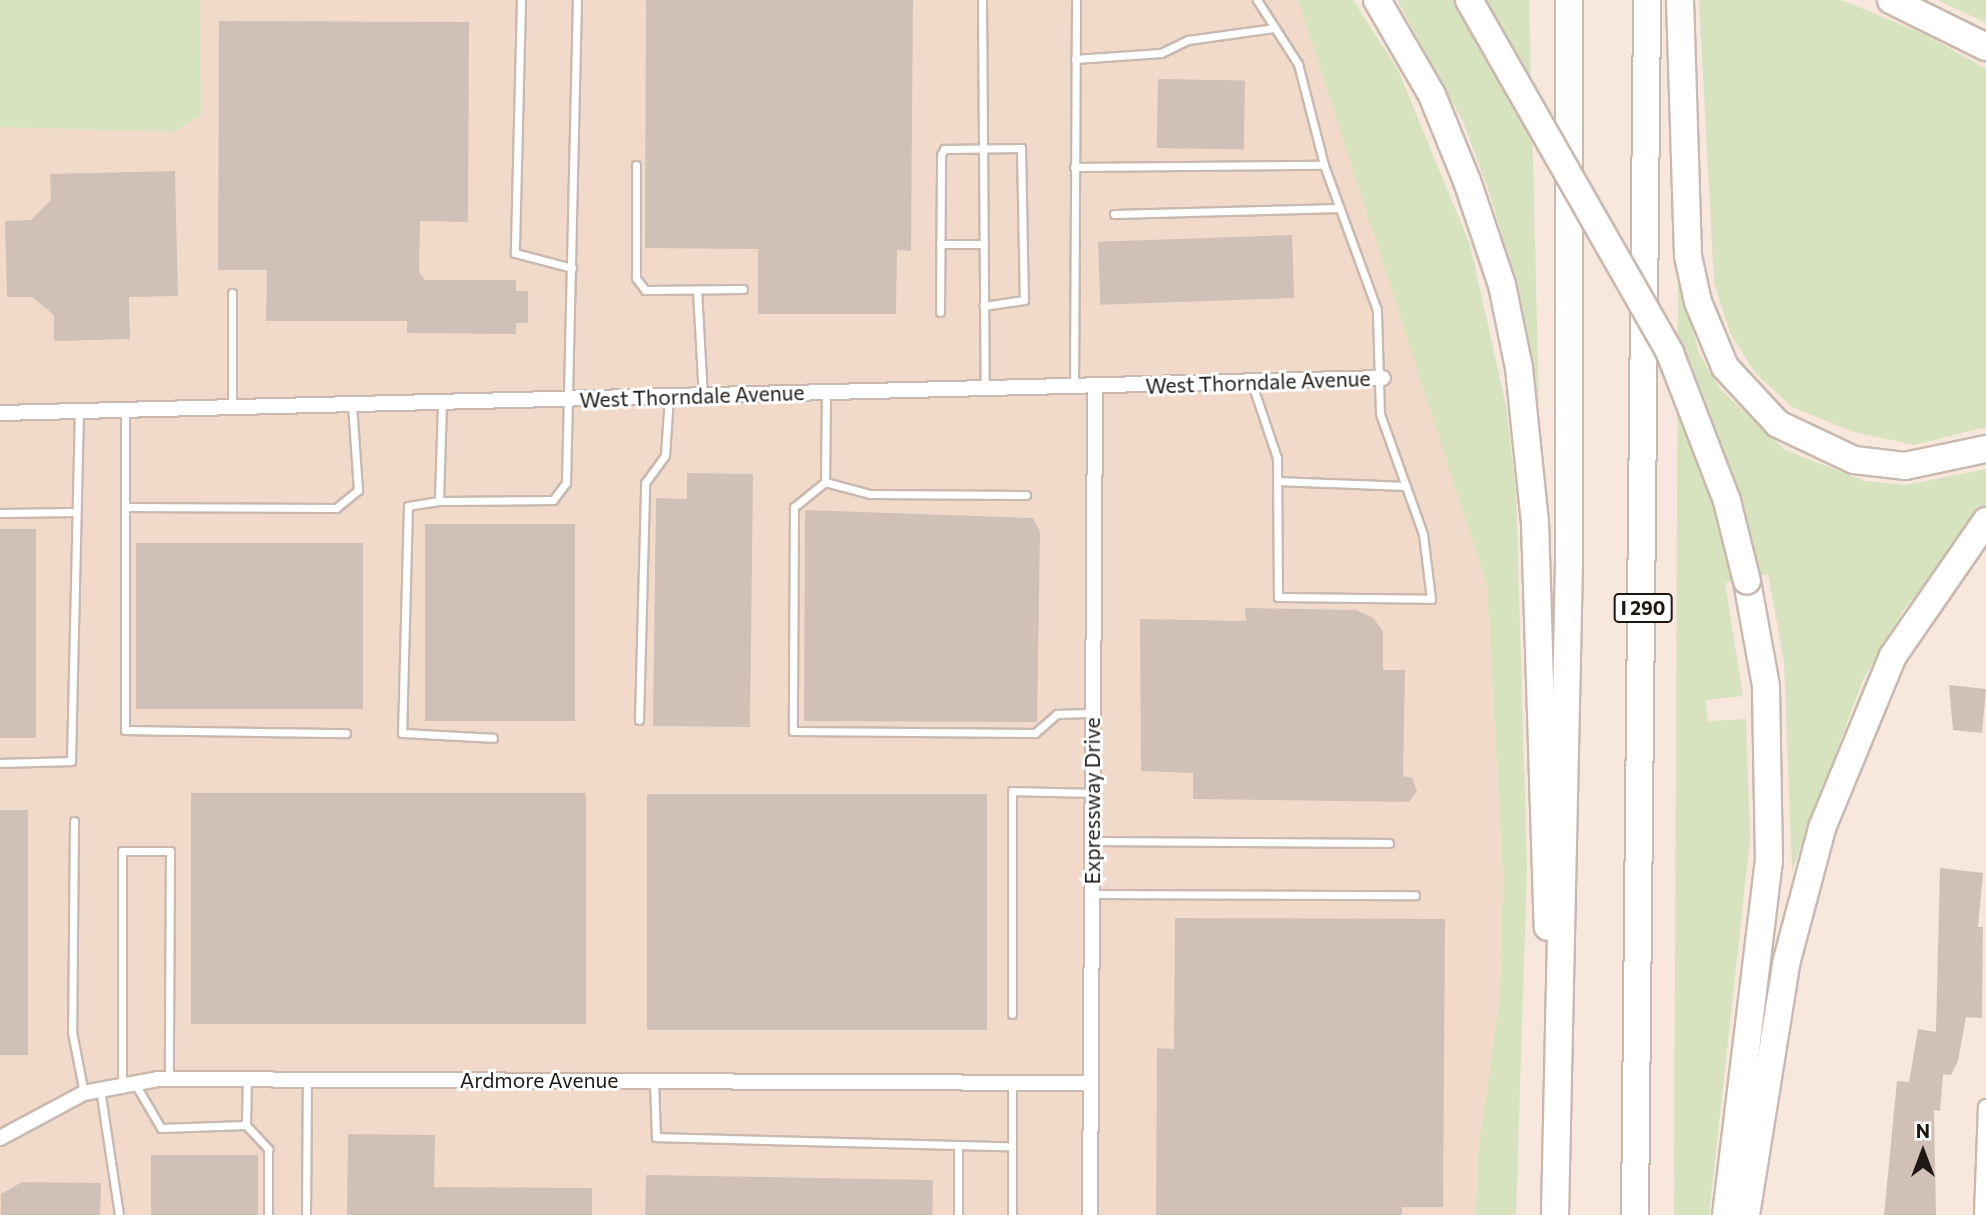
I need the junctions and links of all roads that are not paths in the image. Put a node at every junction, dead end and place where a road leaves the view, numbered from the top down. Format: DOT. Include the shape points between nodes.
graph roads {
  1 [pos="521,0"];
  2 [pos="577,0"];
  3 [pos="982,0"];
  4 [pos="1076,0"];
  5 [pos="1257,0"];
  6 [pos="1377,0"];
  7 [pos="1469,0"];
  8 [pos="1569,0"];
  9 [pos="1647,0"];
  10 [pos="1680,0"];
  11 [pos="1891,0"];
  12 [pos="1275,28"];
  13 [pos="1986,47"];
  14 [pos="1075,59"];
  15 [pos="982,148"];
  16 [pos="636,164"];
  17 [pos="1324,165"];
  18 [pos="1074,167"];
  19 [pos="1340,208"];
  20 [pos="1114,214"];
  21 [pos="940,244"];
  22 [pos="982,244"];
  23 [pos="572,268"];
  24 [pos="743,289"];
  25 [pos="697,290"];
  26 [pos="232,293"];
  27 [pos="983,306"];
  28 [pos="940,312"];
  29 [pos="1383,378"];
  30 [pos="1251,382"];
  31 [pos="1095,387"];
  32 [pos="1074,388"];
  33 [pos="985,390"];
  34 [pos="826,392"];
  35 [pos="703,396"];
  36 [pos="668,397"];
  37 [pos="572,400"];
  38 [pos="442,403"];
  39 [pos="352,405"];
  40 [pos="232,410"];
  41 [pos="79,412"];
  42 [pos="125,412"];
  43 [pos="0,413"];
  44 [pos="1986,449"];
  45 [pos="1277,481"];
  46 [pos="825,482"];
  47 [pos="1406,486"];
  48 [pos="1026,495"];
  49 [pos="439,500"];
  50 [pos="125,507"];
  51 [pos="74,512"];
  52 [pos="0,513"];
  53 [pos="1986,521"];
  54 [pos="1986,547"];
  55 [pos="1877,697"];
  56 [pos="1093,713"];
  57 [pos="639,720"];
  58 [pos="346,733"];
  59 [pos="493,738"];
  60 [pos="0,763"];
  61 [pos="1092,793"];
  62 [pos="74,821"];
  63 [pos="1092,841"];
  64 [pos="1389,843"];
  65 [pos="1092,894"];
  66 [pos="1415,895"];
  67 [pos="1012,1014"];
  68 [pos="169,1079"];
  69 [pos="247,1079"];
  70 [pos="307,1079"];
  71 [pos="654,1081"];
  72 [pos="128,1082"];
  73 [pos="1012,1083"];
  74 [pos="1091,1083"];
  75 [pos="100,1089"];
  76 [pos="83,1093"];
  77 [pos="1986,1107"];
  78 [pos="1559,1114"];
  79 [pos="246,1125"];
  80 [pos="0,1138"];
  81 [pos="958,1146"];
  82 [pos="1011,1146"];
  83 [pos="119,1215"];
  84 [pos="268,1215"];
  85 [pos="306,1215"];
  86 [pos="958,1215"];
  87 [pos="1012,1215"];
  88 [pos="1090,1215"];
  89 [pos="1555,1215"];
  90 [pos="1635,1215"];
  91 [pos="1726,1215"];
  92 [pos="1746,1215"];
  93 [pos="1982,1215"];
  1 -- 23 [label="lane" via="515,253"];
  2 -- 23 [label="lane"];
  3 -- 15 [label="lane"];
  4 -- 14 [label="lane"];
  5 -- 12 [label="lane"];
  6 -- 78 [label="highway" via="1432,95 1467,181 1502,285 1519,368 1535,523 1539,778"];
  7 -- 91 [label="highway, bridge" via="1670,353 1727,501 1748,581 1766,686 1769,849"];
  8 -- 78 [label="highway"];
  9 -- 90 [label="highway, I 290"];
  10 -- 44 [label="highway" via="1688,256 1698,302 1726,367 1778,424 1854,460 1905,466"];
  11 -- 13 [label="highway"];
  12 -- 14 [label="lane" via="1188,40 1161,53"];
  12 -- 17 [label="lane" via="1298,64"];
  14 -- 18 [label="lane"];
  15 -- 21 [label="lane" via="944,149 940,155"];
  15 -- 22 [label="lane"];
  15 -- 27 [label="lane" via="1021,148 1025,154 1024,300"];
  16 -- 25 [label="lane" via="636,278 645,290"];
  17 -- 18 [label="lane"];
  17 -- 19 [label="lane"];
  18 -- 32 [label="lane"];
  19 -- 20 [label="lane"];
  19 -- 29 [label="lane" via="1377,310"];
  21 -- 22 [label="lane"];
  21 -- 28 [label="lane"];
  22 -- 27 [label="lane"];
  23 -- 37 [label="lane"];
  24 -- 25 [label="lane"];
  25 -- 35 [label="lane"];
  26 -- 40 [label="lane"];
  27 -- 33 [label="lane"];
  29 -- 30 [label="street, West Thorndale Avenue"];
  29 -- 47 [label="lane" via="1380,414"];
  30 -- 31 [label="street, West Thorndale Avenue"];
  30 -- 45 [label="lane" via="1277,458"];
  31 -- 32 [label="street, West Thorndale Avenue"];
  31 -- 56 [label="street, Expressway Drive"];
  32 -- 33 [label="street, West Thorndale Avenue"];
  33 -- 34 [label="street, West Thorndale Avenue"];
  34 -- 35 [label="street, West Thorndale Avenue"];
  34 -- 46 [label="lane"];
  35 -- 36 [label="street, West Thorndale Avenue"];
  36 -- 37 [label="street, West Thorndale Avenue"];
  36 -- 57 [label="lane" via="665,455 645,483"];
  37 -- 38 [label="street, West Thorndale Avenue"];
  37 -- 49 [label="lane" via="566,483 552,500"];
  38 -- 39 [label="street, West Thorndale Avenue"];
  38 -- 49 [label="lane"];
  39 -- 40 [label="street, West Thorndale Avenue"];
  39 -- 50 [label="lane" via="358,490 336,508"];
  40 -- 42 [label="street, West Thorndale Avenue"];
  41 -- 42 [label="street, West Thorndale Avenue"];
  41 -- 43 [label="street, West Thorndale Avenue"];
  41 -- 51 [label="lane"];
  42 -- 50 [label="lane"];
  45 -- 47 [label="lane"];
  45 -- 47 [label="lane" via="1278,597 1431,599 1423,534"];
  46 -- 48 [label="lane" via="870,494"];
  46 -- 56 [label="lane" via="794,506 793,731 1035,733 1057,714"];
  49 -- 59 [label="lane" via="408,506 402,733"];
  50 -- 58 [label="lane" via="125,730"];
  51 -- 52 [label="lane"];
  51 -- 60 [label="lane" via="71,761"];
  53 -- 55 [label="highway" via="1923,606"];
  54 -- 55 [label="highway"];
  55 -- 92 [label="highway" via="1822,828 1791,947"];
  56 -- 61 [label="street, Expressway Drive"];
  61 -- 63 [label="street, Expressway Drive"];
  61 -- 67 [label="lane" via="1012,791"];
  62 -- 76 [label="lane" via="72,1032"];
  63 -- 64 [label="lane"];
  63 -- 65 [label="street, Expressway Drive"];
  65 -- 66 [label="lane"];
  65 -- 74 [label="street, Expressway Drive"];
  68 -- 69 [label="street, Ardmore Avenue"];
  68 -- 72 [label="street, Ardmore Avenue"];
  68 -- 72 [label="lane" via="170,851 122,851"];
  69 -- 70 [label="street, Ardmore Avenue"];
  69 -- 79 [label="lane"];
  70 -- 71 [label="street, Ardmore Avenue"];
  70 -- 85 [label="lane"];
  71 -- 73 [label="street, Ardmore Avenue"];
  71 -- 81 [label="lane" via="656,1137"];
  72 -- 75 [label="street, Ardmore Avenue"];
  72 -- 79 [label="lane" via="161,1128"];
  73 -- 74 [label="street, Ardmore Avenue"];
  73 -- 82 [label="lane"];
  74 -- 88 [label="street, Expressway Drive"];
  75 -- 76 [label="street, Ardmore Avenue"];
  75 -- 83 [label="lane"];
  76 -- 80 [label="street, Ardmore Avenue"];
  77 -- 93 [label="street"];
  78 -- 89 [label="highway"];
  79 -- 84 [label="lane" via="268,1149"];
  81 -- 82 [label="lane"];
  81 -- 86 [label="lane"];
  82 -- 87 [label="lane"];
}
